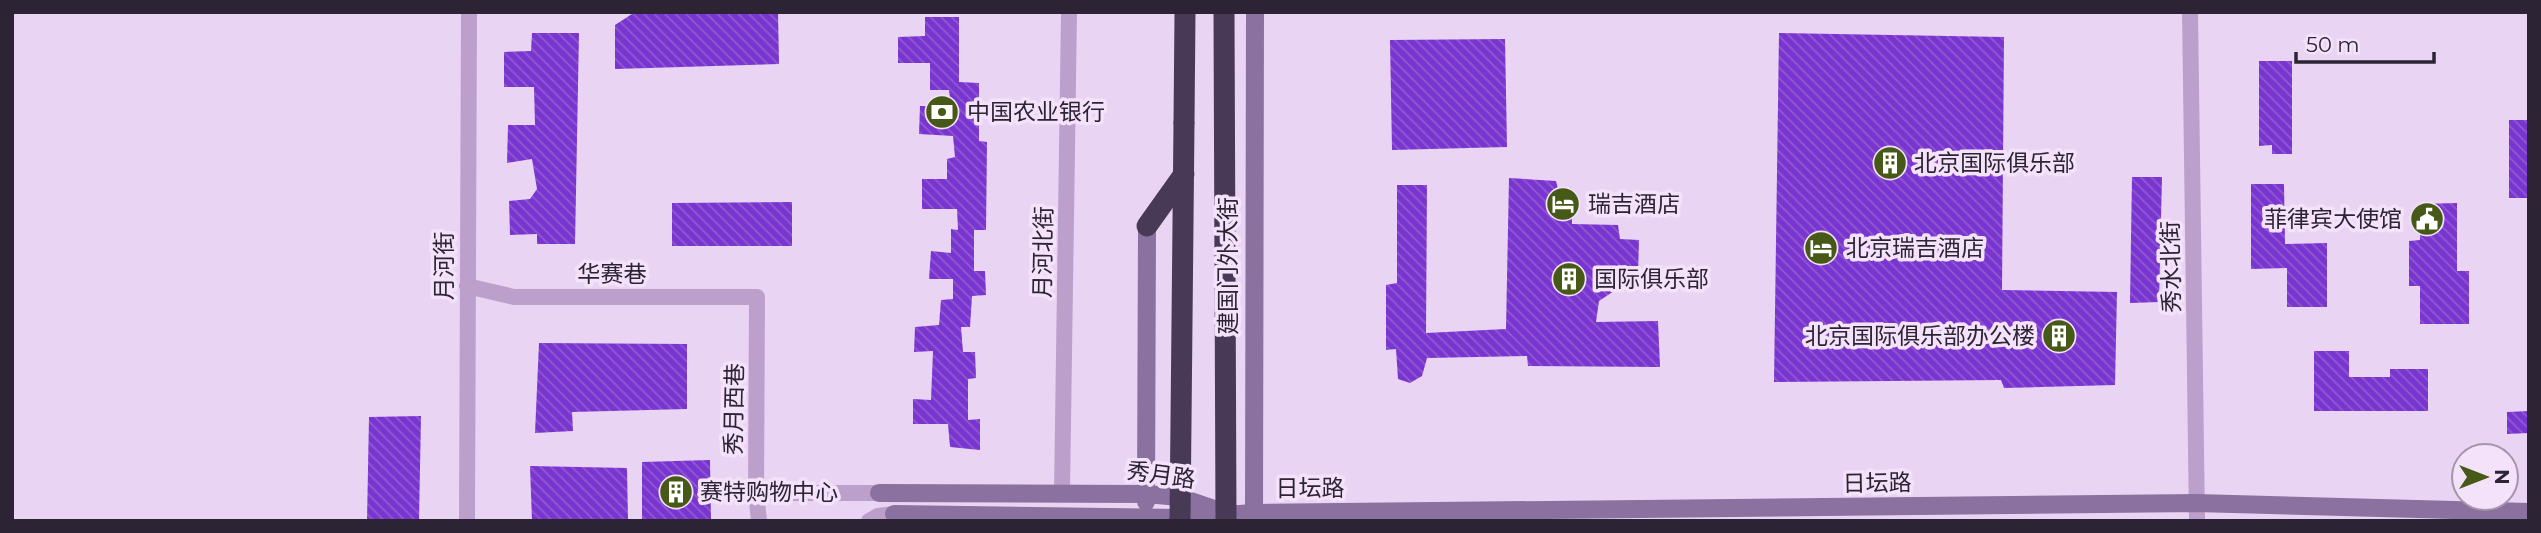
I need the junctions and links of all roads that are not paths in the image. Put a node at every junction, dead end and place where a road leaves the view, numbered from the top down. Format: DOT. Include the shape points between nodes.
graph roads {
  1 [pos="469,12"];
  2 [pos="1069,12"];
  3 [pos="1185,12"];
  4 [pos="1224,12"];
  5 [pos="1255,12"];
  6 [pos="2190,12"];
  7 [pos="1184,174"];
  8 [pos="1147,226"];
  9 [pos="467,286"];
  10 [pos="757,297"];
  11 [pos="1062,492"];
  12 [pos="756,493"];
  13 [pos="879,493"];
  14 [pos="1146,494"];
  15 [pos="1179,512"];
  16 [pos="2197,512"];
  17 [pos="2529,512"];
  18 [pos="894,514"];
  19 [pos="1768,515"];
  20 [pos="1226,517"];
  21 [pos="1254,517"];
  22 [pos="1145,519"];
  23 [pos="467,521"];
  24 [pos="759,521"];
  25 [pos="869,521"];
  1 -- 9 [label="street, 月河街"];
  2 -- 11 [label="street, 月河北街"];
  3 -- 7 [label="highway, 建国门外大街, bridge"];
  4 -- 20 [label="highway, 建国门外大街"];
  5 -- 21 [label="street, 建国门外大街"];
  6 -- 16 [label="street, 秀水北街"];
  7 -- 8 [label="highway"];
  7 -- 15 [label="highway, 建国门外大街"];
  8 -- 14 [label="street"];
  9 -- 10 [label="street, 华赛巷" via="513,297"];
  9 -- 23 [label="street, 月河街"];
  10 -- 12 [label="street, 秀月西巷"];
  11 -- 13 [label="street, 秀月路"];
  11 -- 14 [label="street, 秀月路"];
  12 -- 13 [label="street, 秀月路"];
  12 -- 24 [label="street, 秀月西巷"];
  14 -- 15 [label="street, 秀月路"];
  14 -- 22 [label="street"];
  15 -- 20 [label="street, 秀月路"];
  15 -- 22 [label="street, 秀月路"];
  16 -- 17 [label="street, 日坛路"];
  16 -- 19 [label="street, 日坛路"];
  18 -- 22 [label="street, 秀月路"];
  18 -- 25 [label="street"];
  19 -- 21 [label="street, 日坛路"];
  20 -- 21 [label="street, 日坛路"];
}
